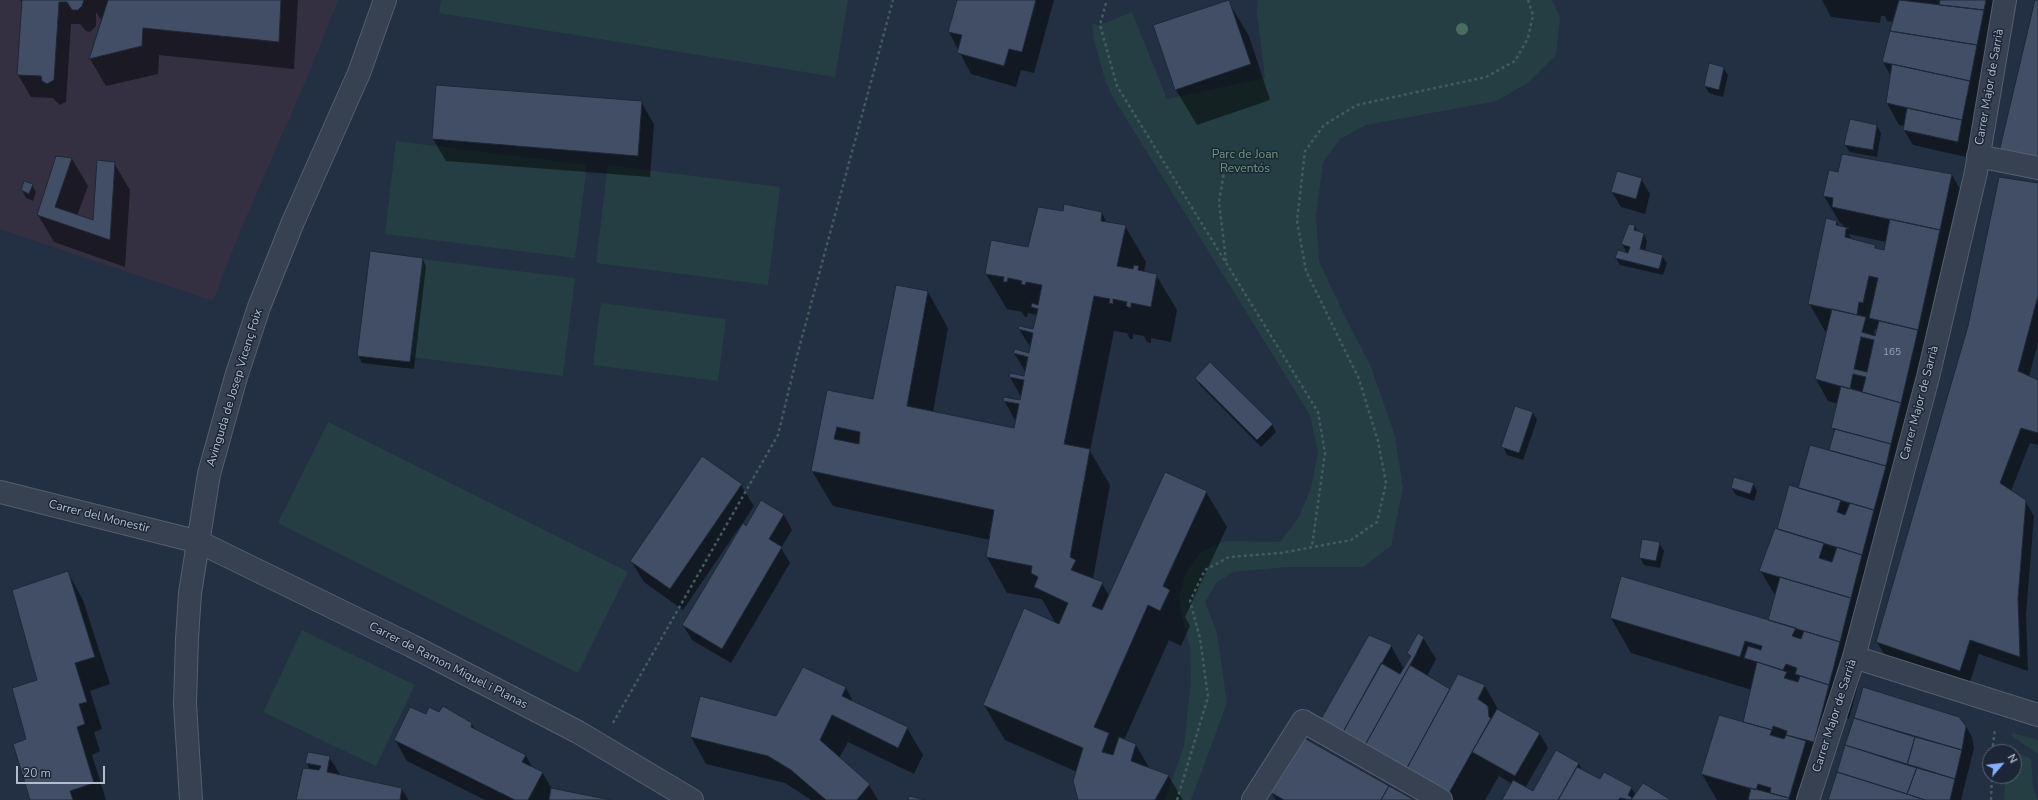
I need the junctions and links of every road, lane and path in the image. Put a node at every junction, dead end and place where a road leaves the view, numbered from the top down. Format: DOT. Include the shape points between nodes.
graph roads {
  1 [pos="385,0"];
  2 [pos="893,0"];
  3 [pos="1528,0"];
  4 [pos="2005,0"];
  5 [pos="1106,2"];
  6 [pos="1978,156"];
  7 [pos="1226,160"];
  8 [pos="2038,168"];
  9 [pos="1226,262"];
  10 [pos="0,492"];
  11 [pos="199,542"];
  12 [pos="1312,546"];
  13 [pos="1854,658"];
  14 [pos="2038,715"];
  15 [pos="1996,726"];
  16 [pos="1993,744"];
  17 [pos="600,746"];
  18 [pos="1992,784"];
  19 [pos="191,800"];
  20 [pos="692,800"];
  21 [pos="1177,800"];
  22 [pos="1253,800"];
  23 [pos="1441,800"];
  24 [pos="1808,800"];
  25 [pos="1991,800"];
  1 -- 11 [label="street, Avinguda de Josep Vicenç Foix" via="359,73 293,222 259,308 236,377 209,474"];
  2 -- 17 [label="path" via="778,435"];
  3 -- 12 [label="path" via="1532,15 1528,38 1515,61 1486,77 1357,105 1324,125 1305,151 1297,221 1306,271 1359,380 1378,441 1386,482 1377,522 1351,540"];
  4 -- 6 [label="street, Carrer Major de Sarrià"];
  5 -- 9 [label="path" via="1100,25 1117,86"];
  6 -- 8 [label="street"];
  6 -- 13 [label="street, Carrer Major de Sarrià" via="1928,377"];
  7 -- 9 [label="path" via="1219,202"];
  9 -- 12 [label="path" via="1318,412 1325,453"];
  10 -- 11 [label="street, Carrer del Monestir"];
  11 -- 17 [label="street, Carrer de Ramon Miquel i Planas" via="412,646 578,732"];
  11 -- 19 [label="street, Avinguda de Josep Vicenç Foix" via="190,593 187,639 185,704"];
  12 -- 21 [label="path" via="1281,553 1230,557 1205,570 1190,601 1200,638 1208,697"];
  13 -- 14 [label="street"];
  13 -- 24 [label="street, Carrer Major de Sarrià"];
  15 -- 16 [label="path"];
  17 -- 20 [label="street, Carrer de Ramon Miquel i Planas"];
  18 -- 25 [label="path"];
  22 -- 23 [label="street" via="1303,720"];
}
